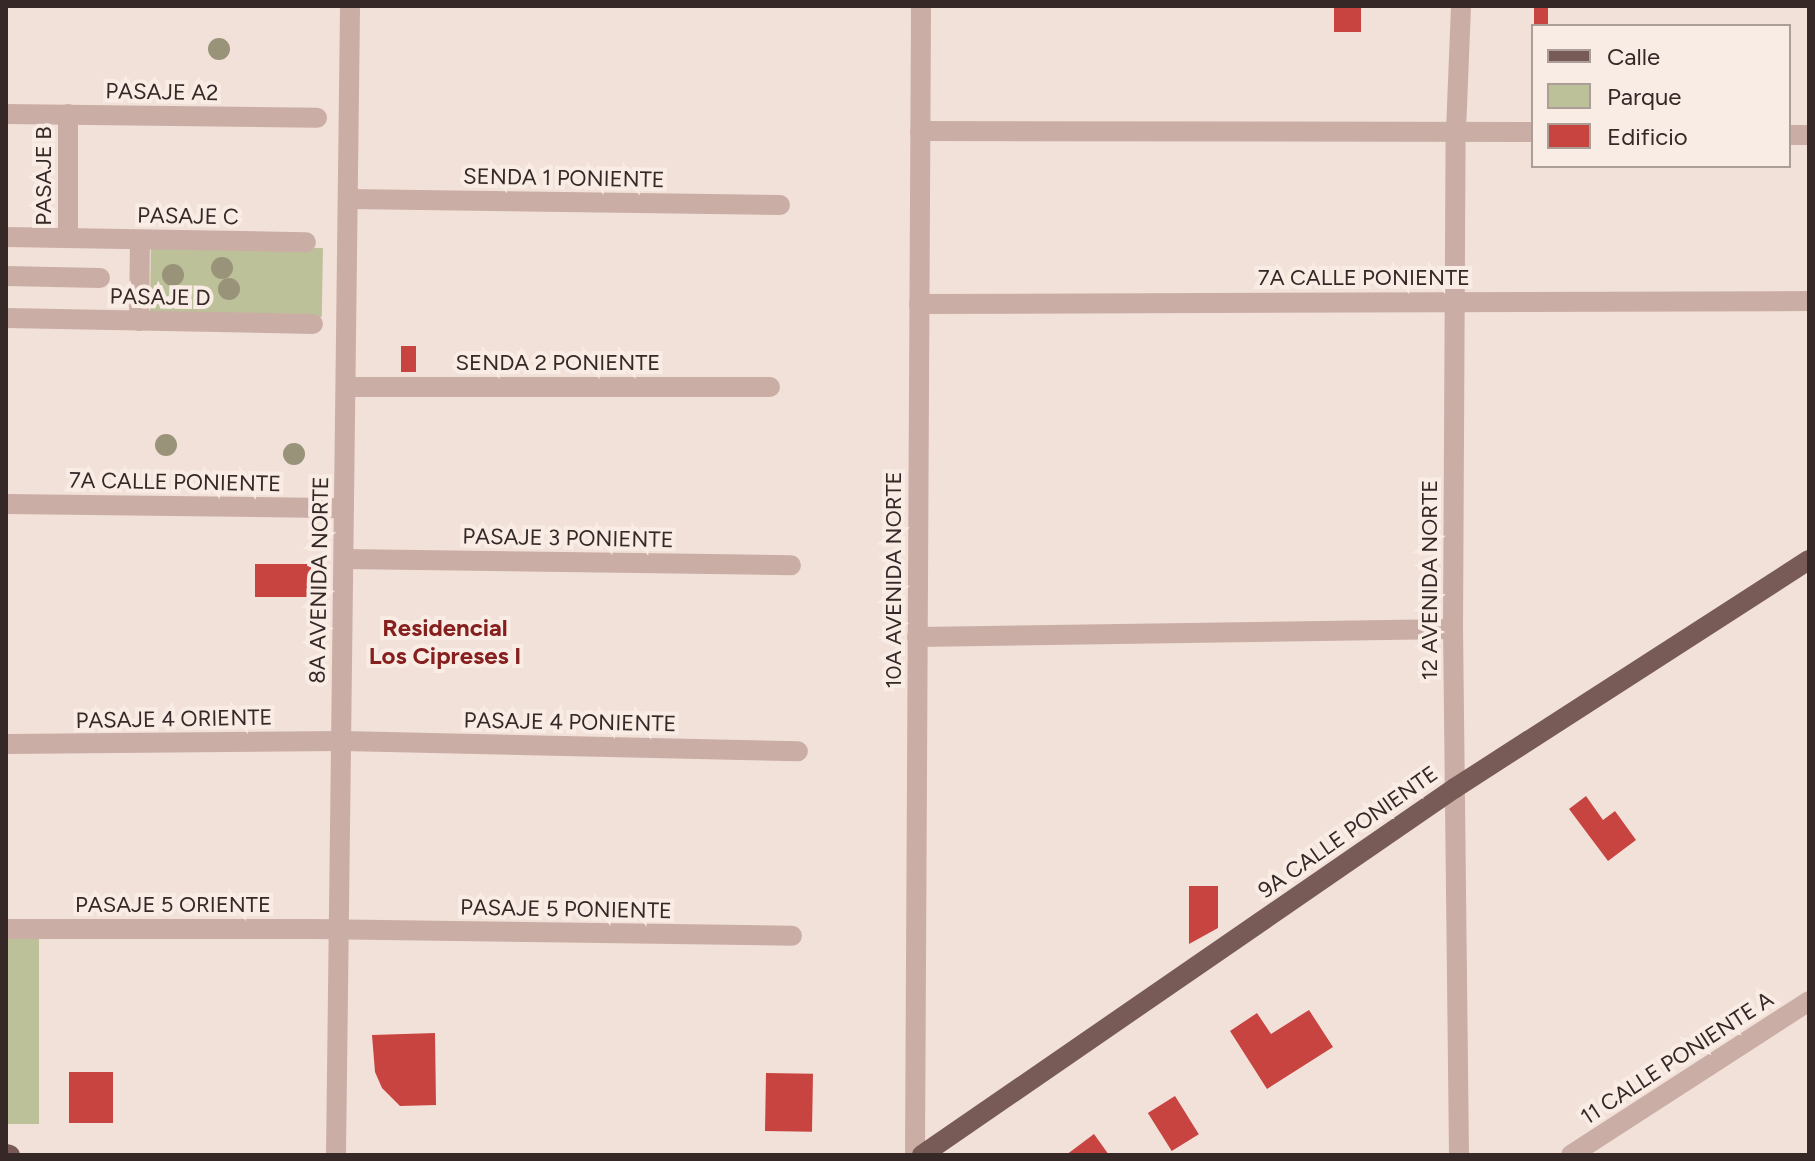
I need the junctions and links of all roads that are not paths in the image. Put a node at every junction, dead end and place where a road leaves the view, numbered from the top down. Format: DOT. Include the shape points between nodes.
graph roads {
  1 [pos="350,6"];
  2 [pos="921,6"];
  3 [pos="1461,6"];
  4 [pos="6,114"];
  5 [pos="68,114"];
  6 [pos="317,118"];
  7 [pos="920,131"];
  8 [pos="1456,131"];
  9 [pos="1531,132"];
  10 [pos="348,199"];
  11 [pos="780,205"];
  12 [pos="6,237"];
  13 [pos="68,238"];
  14 [pos="140,240"];
  15 [pos="306,242"];
  16 [pos="6,276"];
  17 [pos="100,278"];
  18 [pos="1455,301"];
  19 [pos="1809,301"];
  20 [pos="919,304"];
  21 [pos="6,318"];
  22 [pos="139,321"];
  23 [pos="313,324"];
  24 [pos="346,387"];
  25 [pos="770,387"];
  26 [pos="6,504"];
  27 [pos="344,508"];
  28 [pos="344,559"];
  29 [pos="1809,560"];
  30 [pos="791,565"];
  31 [pos="1453,629"];
  32 [pos="917,637"];
  33 [pos="342,741"];
  34 [pos="6,744"];
  35 [pos="798,751"];
  36 [pos="1455,788"];
  37 [pos="6,929"];
  38 [pos="339,930"];
  39 [pos="792,936"];
  40 [pos="1809,1001"];
  41 [pos="336,1155"];
  42 [pos="915,1155"];
  43 [pos="922,1155"];
  44 [pos="1459,1155"];
  45 [pos="1571,1155"];
  1 -- 10 [label="street, 8A AVENIDA NORTE"];
  2 -- 7 [label="street, 10A AVENIDA NORTE"];
  3 -- 8 [label="street, 12 AVENIDA NORTE"];
  4 -- 5 [label="street, PASAJE A2"];
  5 -- 6 [label="street, PASAJE A2"];
  5 -- 13 [label="street, PASAJE B"];
  7 -- 8 [label="street"];
  7 -- 20 [label="street, 10A AVENIDA NORTE"];
  8 -- 9 [label="street"];
  8 -- 18 [label="street, 12 AVENIDA NORTE"];
  10 -- 11 [label="street, SENDA 1 PONIENTE"];
  10 -- 24 [label="street, 8A AVENIDA NORTE"];
  12 -- 13 [label="street, PASAJE C"];
  13 -- 14 [label="street, PASAJE C"];
  14 -- 15 [label="street, PASAJE C"];
  14 -- 22 [label="street"];
  16 -- 17 [label="street"];
  18 -- 19 [label="street, 7A CALLE PONIENTE"];
  18 -- 20 [label="street, 7A CALLE PONIENTE"];
  18 -- 31 [label="street, 12 AVENIDA NORTE"];
  20 -- 32 [label="street, 10A AVENIDA NORTE"];
  21 -- 22 [label="street, PASAJE D"];
  22 -- 23 [label="street, PASAJE D"];
  24 -- 25 [label="street, SENDA 2 PONIENTE"];
  24 -- 27 [label="street, 8A AVENIDA NORTE"];
  26 -- 27 [label="street, 7A CALLE PONIENTE"];
  27 -- 28 [label="street, 8A AVENIDA NORTE"];
  28 -- 30 [label="street, PASAJE 3 PONIENTE"];
  28 -- 33 [label="street, 8A AVENIDA NORTE"];
  29 -- 36 [label="main road, 9A CALLE PONIENTE"];
  31 -- 32 [label="street"];
  31 -- 36 [label="street, 12 AVENIDA NORTE"];
  32 -- 42 [label="street, 10A AVENIDA NORTE"];
  33 -- 34 [label="street, PASAJE 4 ORIENTE"];
  33 -- 35 [label="street, PASAJE 4 PONIENTE"];
  33 -- 38 [label="street, 8A AVENIDA NORTE"];
  36 -- 43 [label="main road, 9A CALLE PONIENTE"];
  36 -- 44 [label="street, 12 AVENIDA NORTE"];
  37 -- 38 [label="street, PASAJE 5 ORIENTE"];
  38 -- 39 [label="street, PASAJE 5 PONIENTE"];
  38 -- 41 [label="street, 8A AVENIDA NORTE"];
  40 -- 45 [label="street, 11 CALLE PONIENTE A"];
}
